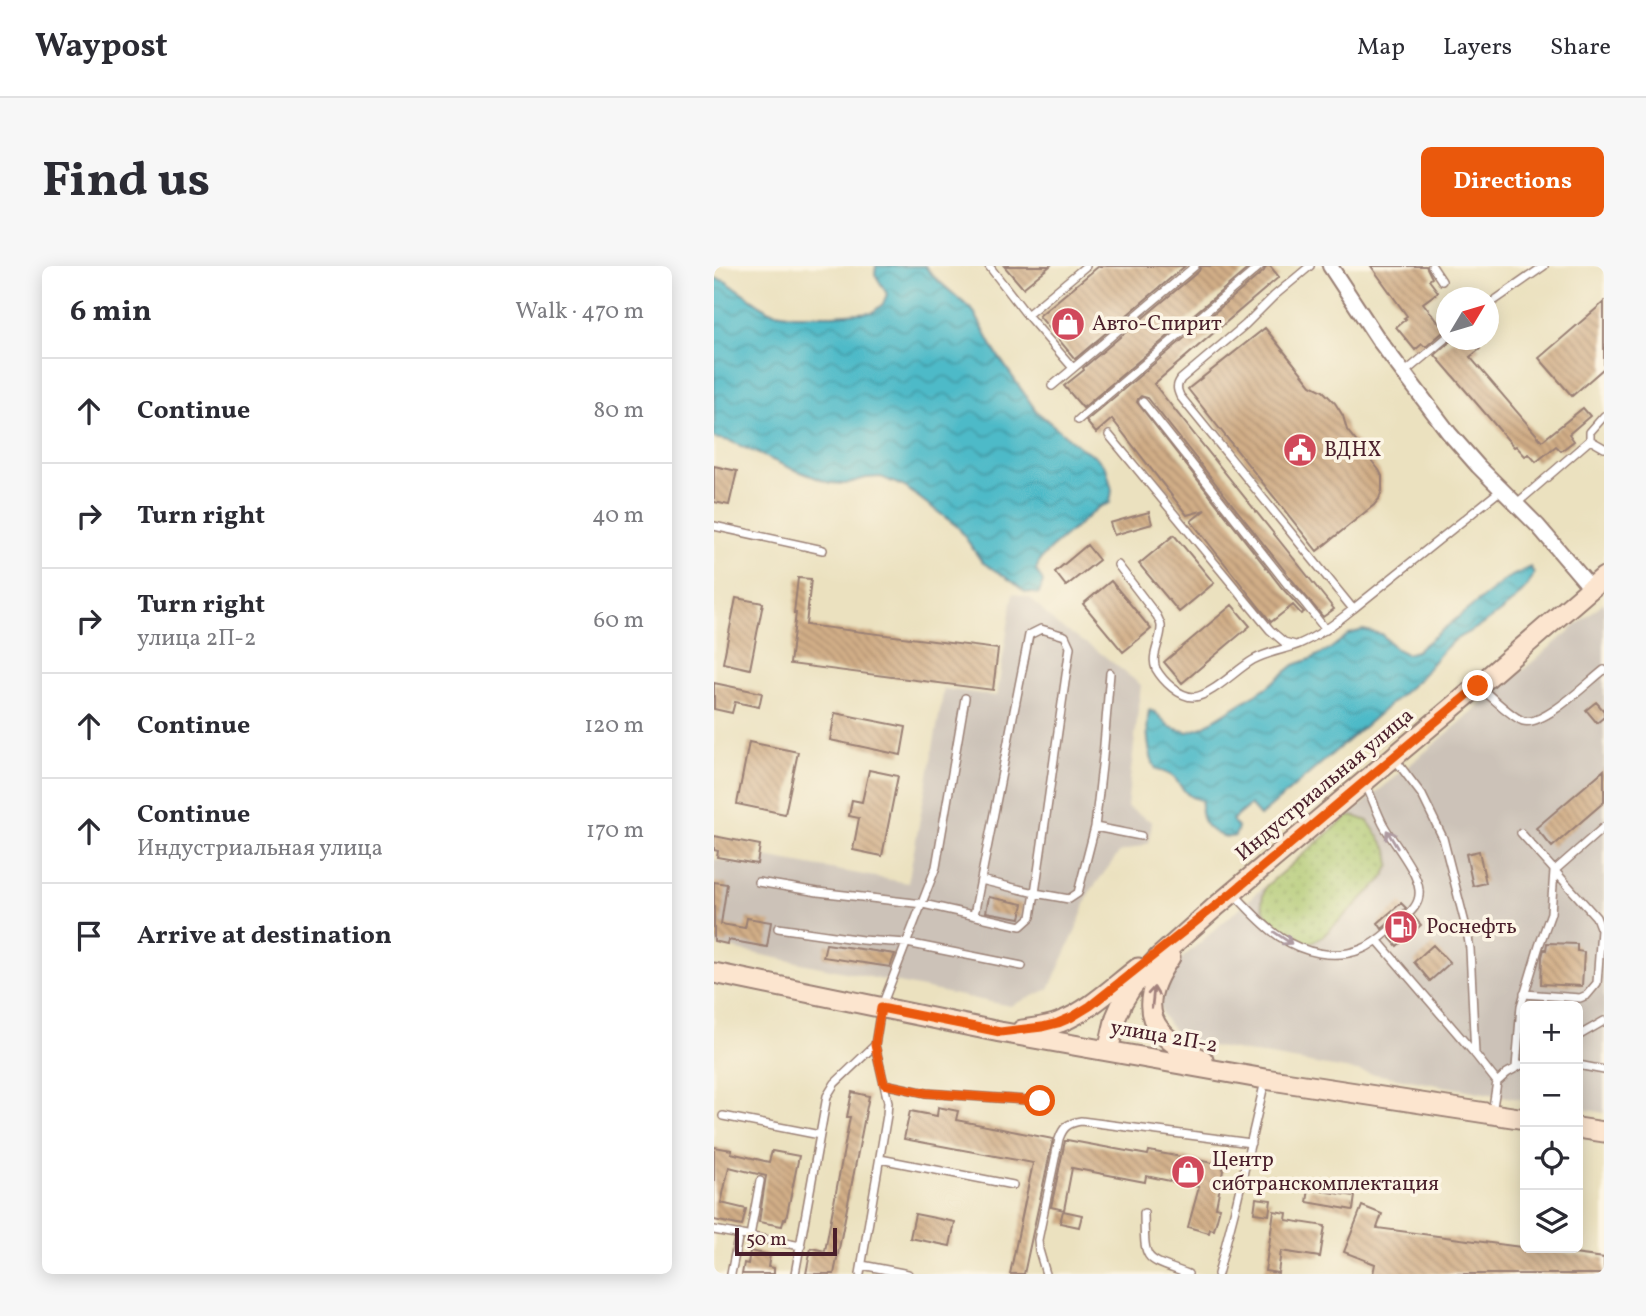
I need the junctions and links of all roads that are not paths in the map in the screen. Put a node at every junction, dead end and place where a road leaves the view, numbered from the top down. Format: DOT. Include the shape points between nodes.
graph roads {
  1 [pos="989,266"];
  2 [pos="1086,266"];
  3 [pos="1195,266"];
  4 [pos="1260,266"];
  5 [pos="1331,266"];
  6 [pos="1432,266"];
  7 [pos="1544,266"];
  8 [pos="1308,267"];
  9 [pos="1443,281"];
  10 [pos="1499,297"];
  11 [pos="1027,315"];
  12 [pos="1436,347"];
  13 [pos="1073,368"];
  14 [pos="1403,374"];
  15 [pos="1052,386"];
  16 [pos="1143,402"];
  17 [pos="1604,416"];
  18 [pos="1078,420"];
  19 [pos="1109,435"];
  20 [pos="1590,440"];
  21 [pos="1604,448"];
  22 [pos="1501,490"];
  23 [pos="1516,504"];
  24 [pos="714,526"];
  25 [pos="822,550"];
  26 [pos="1118,565"];
  27 [pos="1597,582"];
  28 [pos="1353,609"];
  29 [pos="1326,630"];
  30 [pos="1296,645"];
  31 [pos="1604,670"];
  32 [pos="1110,673"];
  33 [pos="1478,686"];
  34 [pos="965,698"];
  35 [pos="1393,757"];
  36 [pos="1365,781"];
  37 [pos="1095,827"];
  38 [pos="1604,827"];
  39 [pos="1521,833"];
  40 [pos="1141,836"];
  41 [pos="1554,871"];
  42 [pos="981,880"];
  43 [pos="758,882"];
  44 [pos="1233,892"];
  45 [pos="1035,893"];
  46 [pos="923,904"];
  47 [pos="1213,909"];
  48 [pos="974,915"];
  49 [pos="778,928"];
  50 [pos="1377,940"];
  51 [pos="907,943"];
  52 [pos="1022,966"];
  53 [pos="714,974"];
  54 [pos="1524,994"];
  55 [pos="881,1008"];
  56 [pos="1604,1021"];
  57 [pos="1000,1032"];
  58 [pos="1583,1032"];
  59 [pos="875,1045"];
  60 [pos="1108,1051"];
  61 [pos="1475,1054"];
  62 [pos="1523,1064"];
  63 [pos="1583,1066"];
  64 [pos="1516,1068"];
  65 [pos="1604,1070"];
  66 [pos="1228,1072"];
  67 [pos="1265,1079"];
  68 [pos="1497,1082"];
  69 [pos="884,1084"];
  70 [pos="1040,1101"];
  71 [pos="1492,1114"];
  72 [pos="723,1116"];
  73 [pos="1520,1118"];
  74 [pos="1583,1129"];
  75 [pos="1604,1132"];
  76 [pos="820,1135"];
  77 [pos="1251,1143"];
  78 [pos="880,1159"];
  79 [pos="760,1181"];
  80 [pos="1013,1185"];
  81 [pos="1144,1213"];
  82 [pos="714,1230"];
  83 [pos="739,1234"];
  84 [pos="750,1236"];
  85 [pos="800,1246"];
  86 [pos="862,1265"];
  87 [pos="1219,1272"];
  88 [pos="731,1274"];
  89 [pos="795,1274"];
  90 [pos="860,1274"];
  91 [pos="908,1274"];
  92 [pos="1046,1274"];
  93 [pos="1188,1274"];
  94 [pos="1228,1274"];
  1 -- 11 [label="lane"];
  2 -- 11 [label="lane"];
  3 -- 13 [label="lane"];
  4 -- 18 [label="lane"];
  5 -- 14 [label="street"];
  6 -- 9 [label="lane"];
  7 -- 10 [label="lane"];
  8 -- 28 [label="lane" via="1181,379 1177,390"];
  11 -- 13 [label="lane"];
  12 -- 14 [label="lane"];
  13 -- 15 [label="lane"];
  14 -- 22 [label="street"];
  16 -- 29 [label="lane"];
  17 -- 20 [label="lane" via="1590,432"];
  19 -- 30 [label="lane" via="1270,630"];
  20 -- 21 [label="lane"];
  20 -- 23 [label="lane"];
  22 -- 23 [label="street"];
  22 -- 28 [label="lane"];
  23 -- 27 [label="street"];
  24 -- 25 [label="lane"];
  26 -- 30 [label="lane" via="1157,616 1161,625 1156,667 1181,694 1205,694 1253,660"];
  27 -- 33 [label="main road, Индустриальная улица"];
  28 -- 29 [label="lane"];
  29 -- 30 [label="lane"];
  31 -- 33 [label="lane" via="1551,713 1530,722 1520,720"];
  32 -- 37 [label="lane"];
  33 -- 35 [label="main road, Индустриальная улица"];
  34 -- 46 [label="lane" via="936,867"];
  35 -- 36 [label="main road, Индустриальная улица"];
  35 -- 61 [label="lane" via="1422,795 1443,838 1470,949"];
  36 -- 44 [label="main road, Индустриальная улица"];
  50 -- 36 [label="lane, one-way" via="1413,909 1419,891"];
  37 -- 40 [label="lane"];
  37 -- 45 [label="lane" via="1079,893 1069,898"];
  38 -- 41 [label="lane"];
  39 -- 41 [label="lane"];
  41 -- 54 [label="lane" via="1551,913"];
  41 -- 54 [label="lane" via="1600,924 1597,983 1580,998"];
  42 -- 45 [label="lane"];
  42 -- 45 [label="lane" via="1029,635 1041,629 1065,636 1070,647"];
  42 -- 48 [label="lane"];
  43 -- 46 [label="lane"];
  44 -- 47 [label="main road, Индустриальная улица"];
  44 -- 50 [label="lane, one-way" via="1297,948 1343,954 1362,950"];
  45 -- 48 [label="lane" via="1031,917 1021,926"];
  46 -- 48 [label="lane"];
  46 -- 51 [label="lane"];
  47 -- 57 [label="main road" via="1072,1017 1042,1027"];
  47 -- 60 [label="main road, Индустриальная улица" via="1131,988 1116,1017"];
  66 -- 47 [label="main road, one-way" via="1166,1039 1152,1014 1151,998 1161,970"];
  49 -- 51 [label="lane"];
  50 -- 61 [label="lane"];
  51 -- 52 [label="lane"];
  51 -- 55 [label="lane"];
  53 -- 55 [label="main road, улица 2П-2"];
  54 -- 64 [label="lane"];
  55 -- 57 [label="main road, улица 2П-2"];
  55 -- 59 [label="lane"];
  56 -- 58 [label="lane"];
  57 -- 60 [label="main road, улица 2П-2"];
  59 -- 69 [label="lane"];
  59 -- 76 [label="lane" via="827,1096"];
  60 -- 66 [label="main road, улица 2П-2"];
  61 -- 68 [label="lane"];
  62 -- 64 [label="lane"];
  63 -- 65 [label="lane"];
  64 -- 68 [label="lane"];
  66 -- 67 [label="main road, улица 2П-2"];
  67 -- 71 [label="main road, улица 2П-2"];
  67 -- 77 [label="lane"];
  68 -- 71 [label="lane"];
  69 -- 70 [label="lane" via="926,1093"];
  69 -- 78 [label="lane" via="888,1102"];
  71 -- 73 [label="main road, улица 2П-2"];
  72 -- 76 [label="lane"];
  74 -- 75 [label="main road"];
  76 -- 85 [label="lane"];
  77 -- 87 [label="lane"];
  77 -- 92 [label="lane" via="1070,1123 1059,1139 1038,1240"];
  78 -- 80 [label="lane"];
  78 -- 86 [label="lane"];
  79 -- 84 [label="lane"];
  81 -- 93 [label="lane" via="1148,1257"];
  82 -- 83 [label="lane"];
  83 -- 84 [label="lane"];
  83 -- 88 [label="lane"];
  84 -- 85 [label="lane"];
  85 -- 89 [label="lane"];
  86 -- 90 [label="lane"];
  86 -- 91 [label="lane"];
  87 -- 94 [label="lane"];
}
